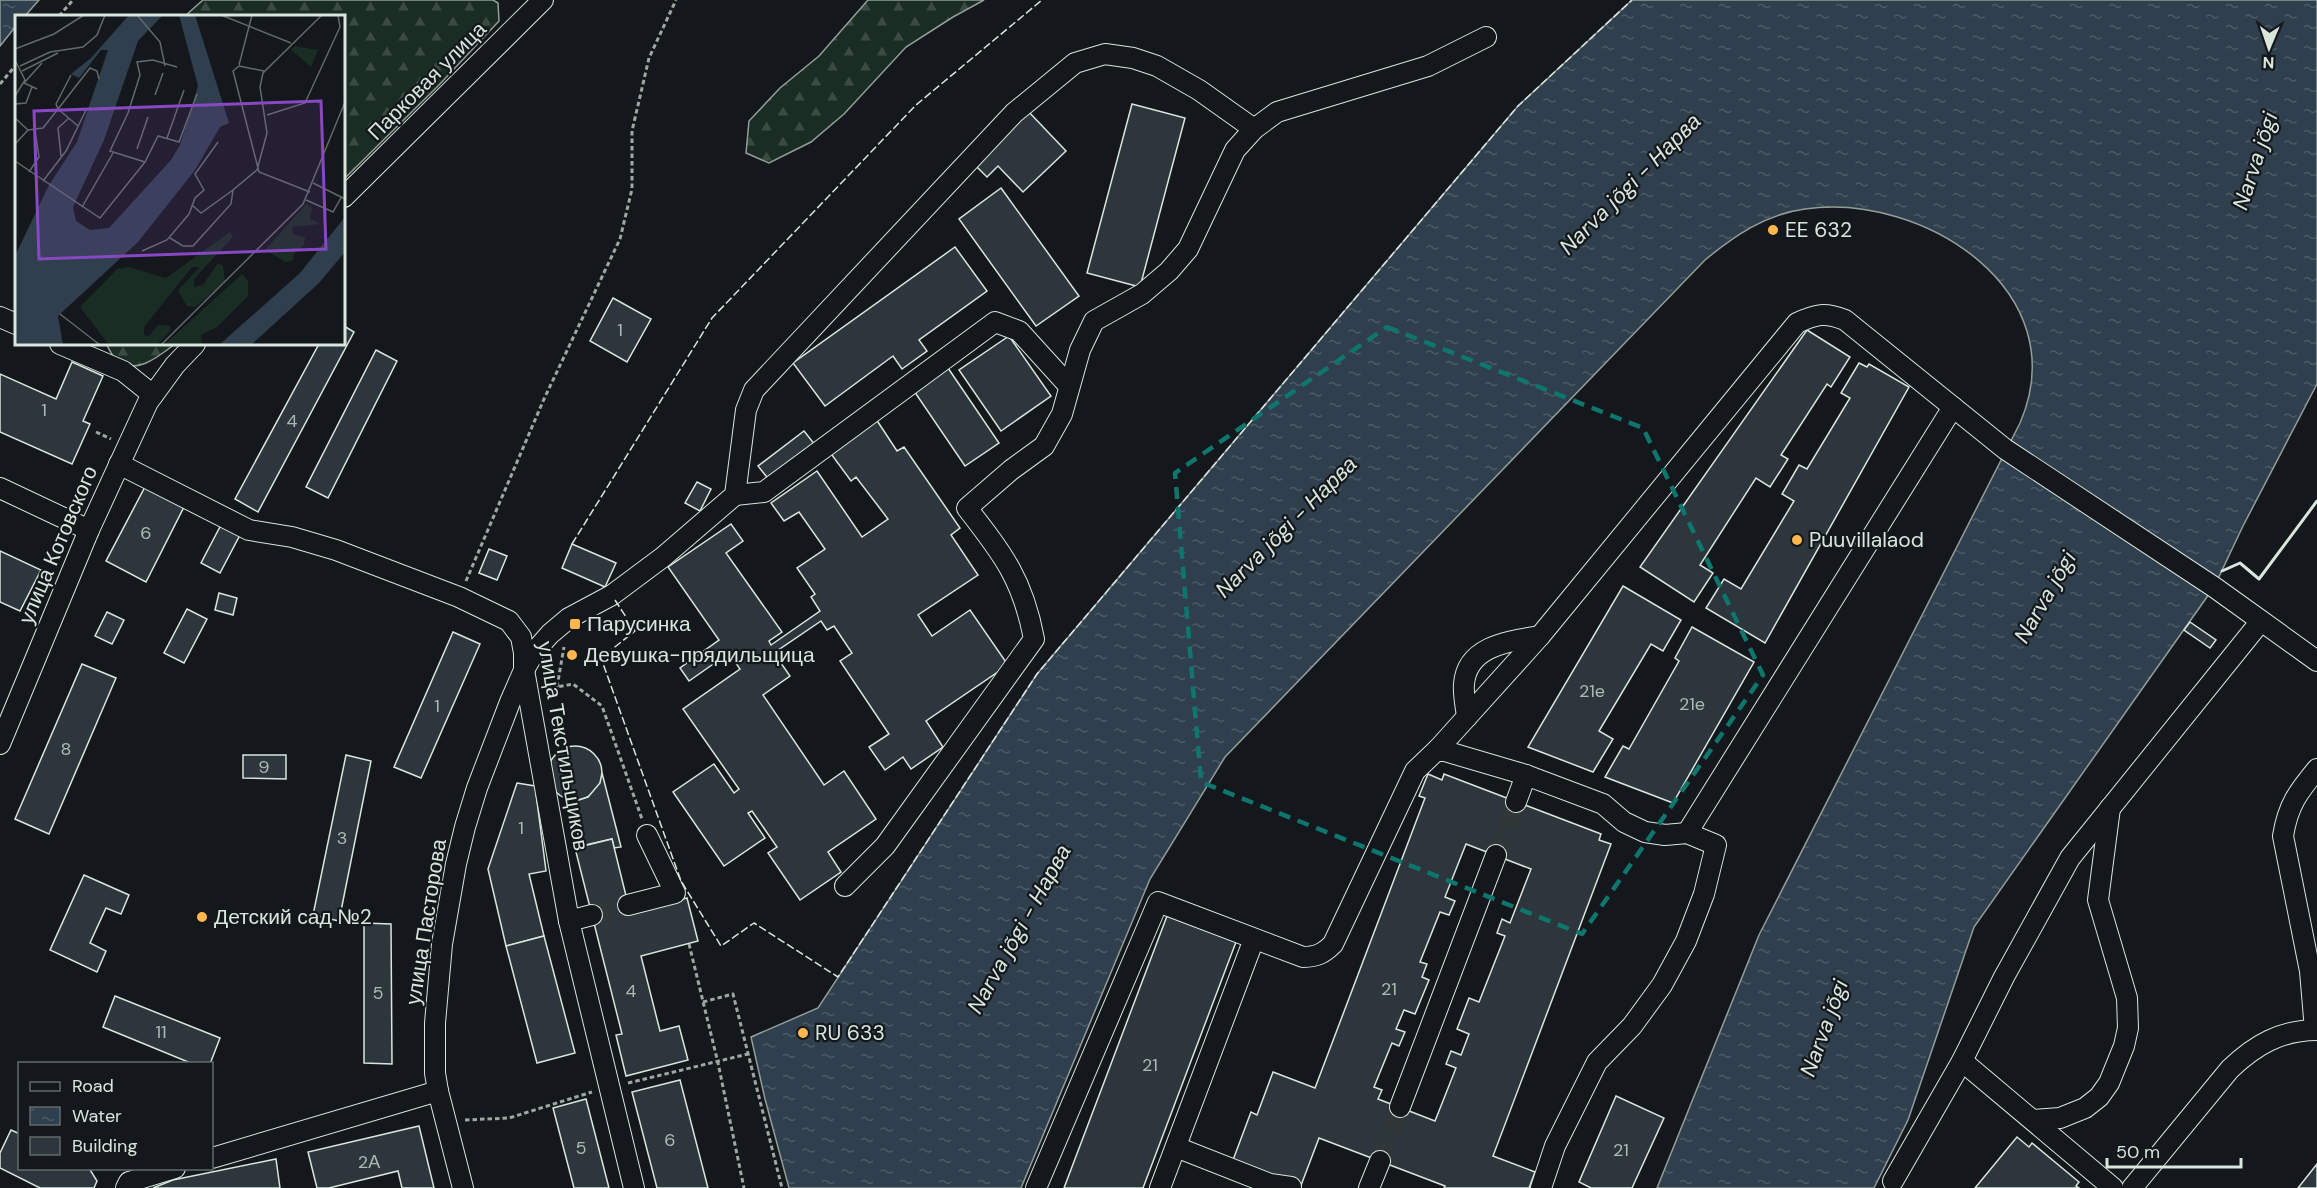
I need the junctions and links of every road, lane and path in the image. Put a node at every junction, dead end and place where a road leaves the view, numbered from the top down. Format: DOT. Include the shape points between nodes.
graph roads {
  1 [pos="74,0"];
  2 [pos="543,0"];
  3 [pos="676,0"];
  4 [pos="60,15"];
  5 [pos="1486,37"];
  6 [pos="15,66"];
  7 [pos="0,84"];
  8 [pos="1254,129"];
  9 [pos="345,196"];
  10 [pos="0,317"];
  11 [pos="15,324"];
  12 [pos="62,345"];
  13 [pos="194,345"];
  14 [pos="1069,386"];
  15 [pos="153,395"];
  16 [pos="1953,407"];
  17 [pos="119,464"];
  18 [pos="0,488"];
  19 [pos="735,495"];
  20 [pos="89,530"];
  21 [pos="459,597"];
  22 [pos="570,618"];
  23 [pos="2261,621"];
  24 [pos="1540,636"];
  25 [pos="2317,661"];
  26 [pos="524,670"];
  27 [pos="557,687"];
  28 [pos="531,715"];
  29 [pos="1467,717"];
  30 [pos="0,744"];
  31 [pos="1438,749"];
  32 [pos="2317,769"];
  33 [pos="1526,774"];
  34 [pos="1516,802"];
  35 [pos="2110,808"];
  36 [pos="1687,833"];
  37 [pos="648,835"];
  38 [pos="1496,855"];
  39 [pos="845,886"];
  40 [pos="628,905"];
  41 [pos="592,915"];
  42 [pos="569,921"];
  43 [pos="1254,939"];
  44 [pos="689,944"];
  45 [pos="703,1002"];
  46 [pos="2316,1030"];
  47 [pos="748,1054"];
  48 [pos="1962,1061"];
  49 [pos="718,1063"];
  50 [pos="609,1088"];
  51 [pos="438,1091"];
  52 [pos="1400,1107"];
  53 [pos="2033,1120"];
  54 [pos="446,1121"];
  55 [pos="1176,1147"];
  56 [pos="213,1158"];
  57 [pos="1380,1161"];
  58 [pos="168,1170"];
  59 [pos="1893,1181"];
  60 [pos="1291,1187"];
  61 [pos="126,1188"];
  62 [pos="463,1188"];
  63 [pos="634,1188"];
  64 [pos="744,1188"];
  65 [pos="782,1188"];
  66 [pos="1036,1188"];
  67 [pos="1160,1188"];
  68 [pos="1370,1188"];
  69 [pos="1541,1188"];
  70 [pos="2113,1188"];
  71 [pos="2132,1188"];
  1 -- 4 [label="path"];
  2 -- 9 [label="street, Парковая улица"];
  3 -- 21 [label="path" via="649,58 632,131 632,189 620,239 544,399"];
  5 -- 8 [label="street" via="1428,66 1277,112"];
  6 -- 7 [label="path"];
  8 -- 14 [label="street" via="1235,150 1188,249 1142,294 1094,321"];
  8 -- 19 [label="street" via="1157,66 1105,54 1075,63 1014,113 754,390 746,410"];
  10 -- 11 [label="street"];
  12 -- 15 [label="street" via="123,371"];
  13 -- 15 [label="street"];
  14 -- 19 [label="street" via="1019,332 995,322 764,492"];
  14 -- 39 [label="street" via="1062,414 1044,446 967,508 1017,578 1034,639 885,846"];
  15 -- 17 [label="street"];
  16 -- 23 [label="street" via="2005,449"];
  16 -- 24 [label="street" via="1845,320 1815,315 1797,323"];
  16 -- 36 [label="street"];
  17 -- 20 [label="street, улица Котовского"];
  17 -- 21 [label="street, улица Текстильщиков" via="249,530 336,550"];
  18 -- 20 [label="street"];
  19 -- 22 [label="street" via="663,557 612,595"];
  20 -- 30 [label="street, улица Котовского"];
  21 -- 26 [label="street, улица Текстильщиков" via="509,621 521,637"];
  22 -- 26 [label="street" via="550,633"];
  22 -- 27 [label="path"];
  23 -- 25 [label="street"];
  23 -- 35 [label="street"];
  24 -- 29 [label="street"];
  24 -- 29 [label="street" via="1484,650 1469,666 1464,684"];
  26 -- 28 [label="street, улица Текстильщиков"];
  26 -- 51 [label="street, улица Пасторова" via="477,788 456,864 442,944 435,1023"];
  27 -- 28 [label="path"];
  27 -- 37 [label="path" via="573,684 602,706"];
  28 -- 42 [label="street, улица Текстильщиков"];
  29 -- 31 [label="street"];
  31 -- 33 [label="street"];
  31 -- 43 [label="street" via="1415,771 1333,944 1314,957 1304,957"];
  32 -- 46 [label="street" via="2295,795 2286,815 2283,836 2310,971"];
  33 -- 34 [label="street"];
  33 -- 36 [label="street" via="1603,804 1624,822 1645,832"];
  35 -- 48 [label="street" via="2070,858"];
  35 -- 53 [label="street" via="2098,900 2127,998 2124,1046 2099,1097 2085,1108 2060,1118"];
  36 -- 69 [label="street" via="1716,844 1704,894 1686,941 1662,985 1632,1026 1597,1062 1555,1146"];
  37 -- 40 [label="street" via="675,893"];
  38 -- 52 [label="street"];
  41 -- 42 [label="street"];
  42 -- 50 [label="street, улица Текстильщиков"];
  43 -- 55 [label="street"];
  43 -- 66 [label="street" via="1158,902"];
  44 -- 45 [label="path"];
  45 -- 47 [label="path" via="733,994"];
  45 -- 49 [label="path"];
  46 -- 71 [label="street" via="2291,1032 2247,1053"];
  47 -- 49 [label="path"];
  47 -- 65 [label="path"];
  48 -- 53 [label="street"];
  48 -- 59 [label="street"];
  49 -- 50 [label="path"];
  49 -- 64 [label="path"];
  50 -- 54 [label="path" via="509,1118"];
  50 -- 63 [label="street, улица Текстильщиков"];
  51 -- 54 [label="street, улица Пасторова"];
  51 -- 56 [label="street"];
  53 -- 70 [label="street"];
  54 -- 62 [label="street, улица Пасторова"];
  55 -- 60 [label="street" via="1270,1184"];
  55 -- 67 [label="street"];
  57 -- 68 [label="street"];
  58 -- 61 [label="street" via="129,1182"];
}
